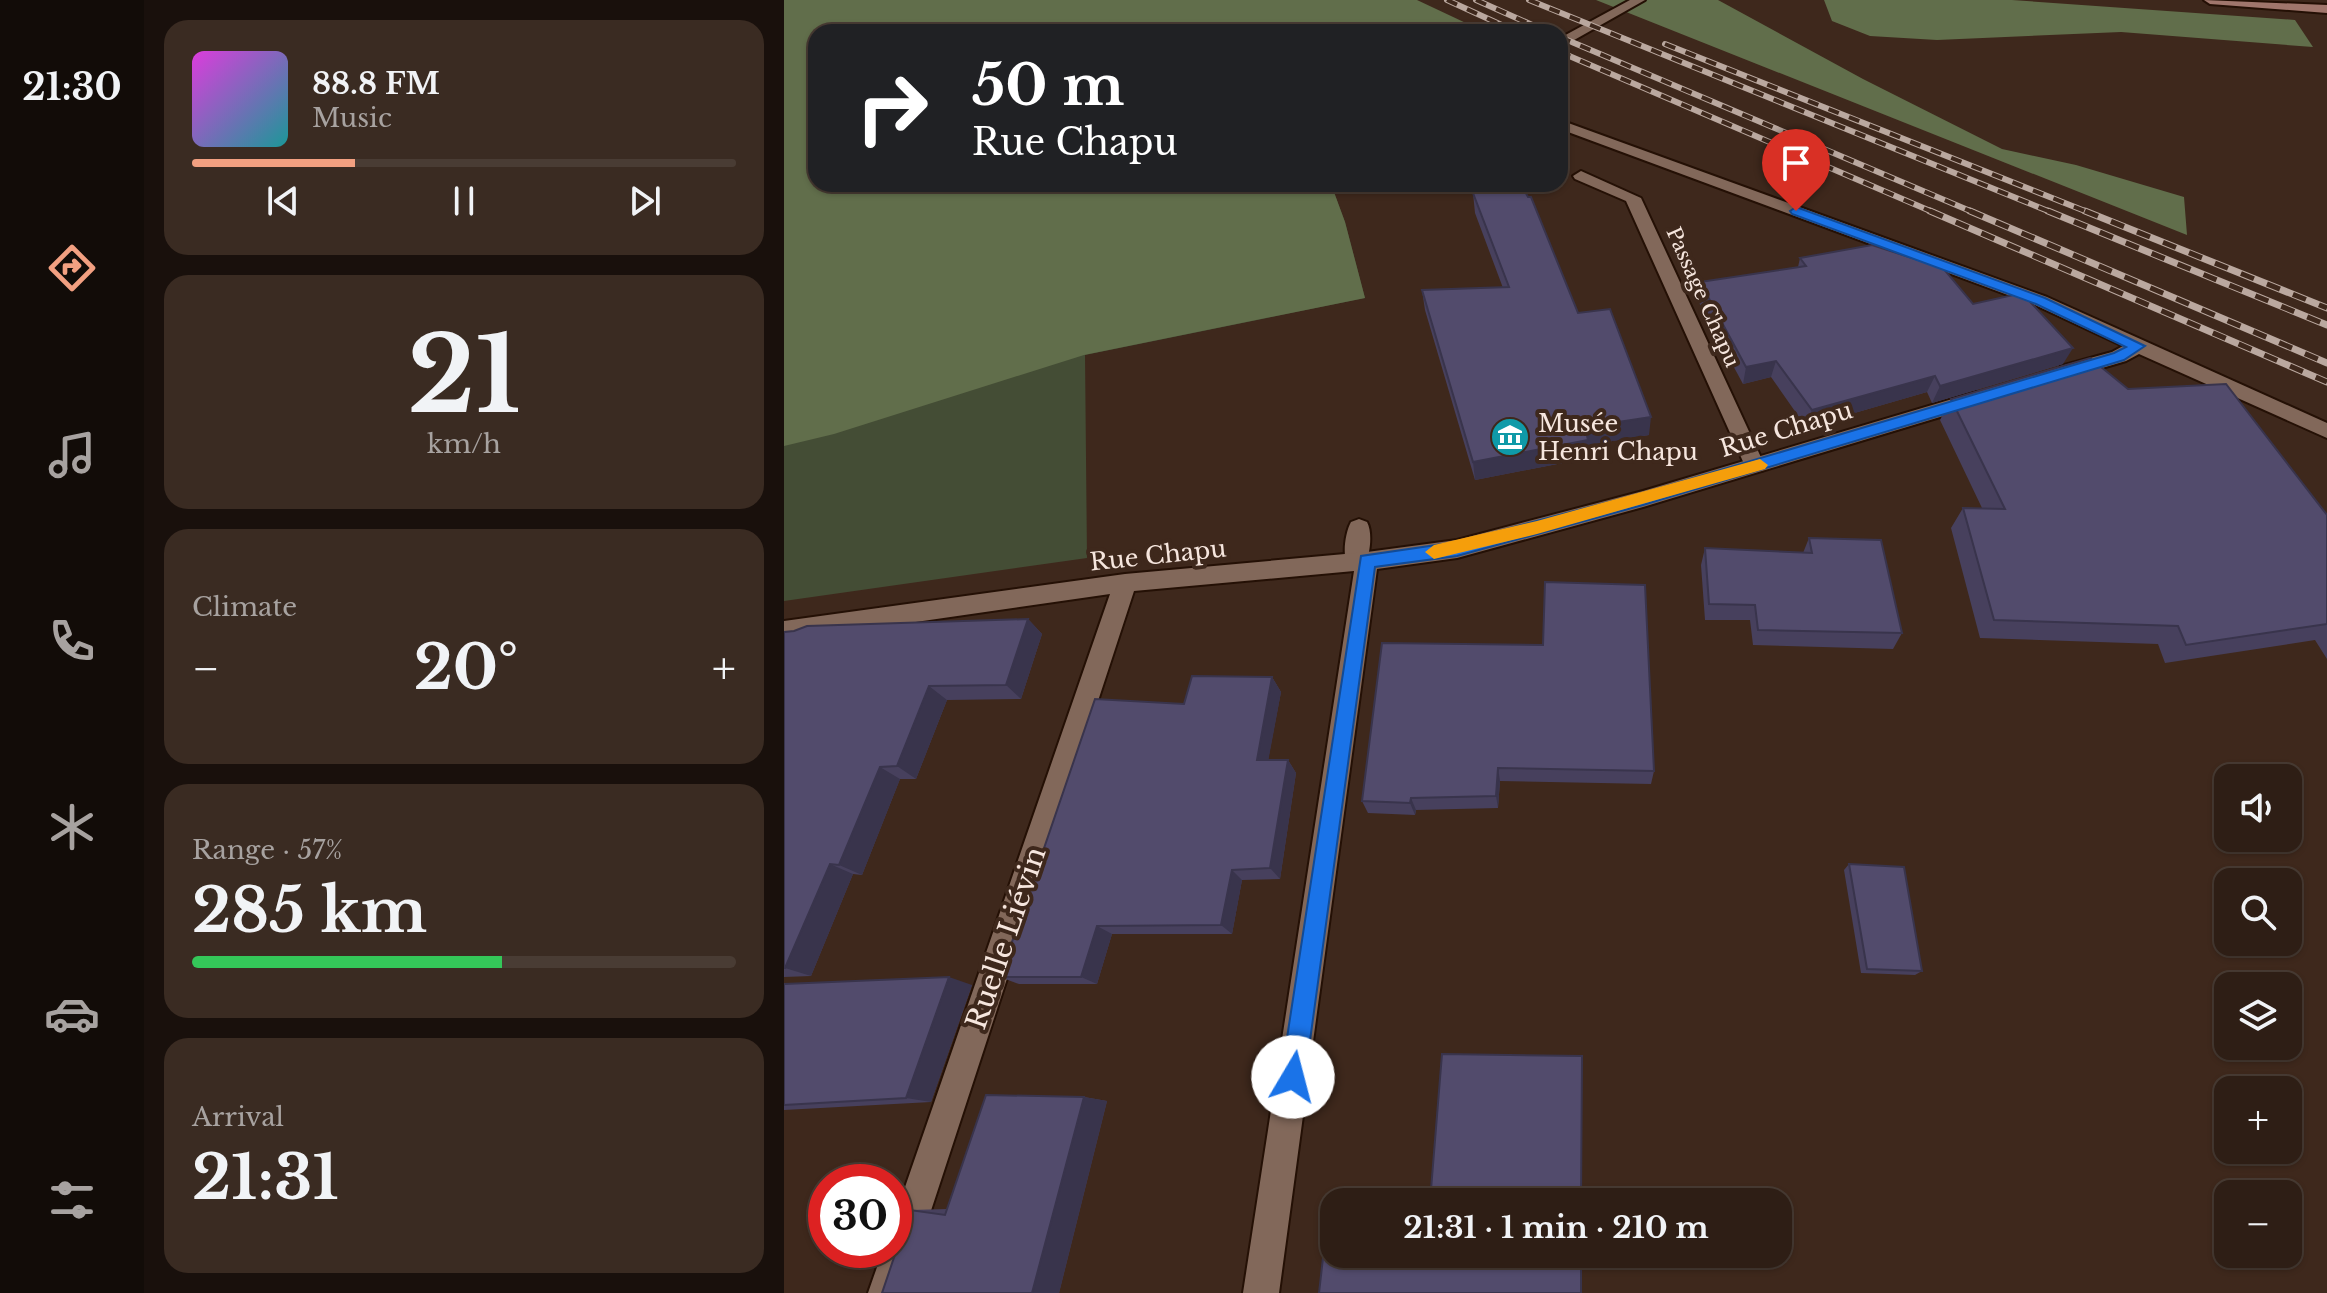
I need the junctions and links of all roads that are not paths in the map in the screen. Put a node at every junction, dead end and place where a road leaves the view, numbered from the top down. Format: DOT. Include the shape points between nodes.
graph roads {
  1 [pos="1639,0"];
  2 [pos="1651,0"];
  3 [pos="2210,0"];
  4 [pos="2327,9"];
  5 [pos="1618,13"];
  6 [pos="1568,40"];
  7 [pos="1568,127"];
  8 [pos="1581,176"];
  9 [pos="2138,346"];
  10 [pos="2053,376"];
  11 [pos="1994,394"];
  12 [pos="2327,431"];
  13 [pos="1755,466"];
  14 [pos="1359,528"];
  15 [pos="1362,561"];
  16 [pos="1125,583"];
  17 [pos="784,631"];
  18 [pos="886,1293"];
  19 [pos="1261,1293"];
  1 -- 5 [label="street"];
  2 -- 5 [label="street"];
  3 -- 4 [label="street"];
  5 -- 6 [label="street"];
  7 -- 9 [label="street" via="2041,301"];
  8 -- 13 [label="street, Passage Chapu" via="1633,198"];
  9 -- 10 [label="street" via="2119,357"];
  9 -- 12 [label="street"];
  11 -- 13 [label="street, Rue Chapu"];
  13 -- 15 [label="street, Rue Chapu" via="1457,549"];
  14 -- 15 [label="street"];
  15 -- 16 [label="street, Rue Chapu"];
  15 -- 19 [label="street"];
  16 -- 17 [label="street, Rue Chapu"];
  16 -- 18 [label="street, Ruelle Liévin"];
}
